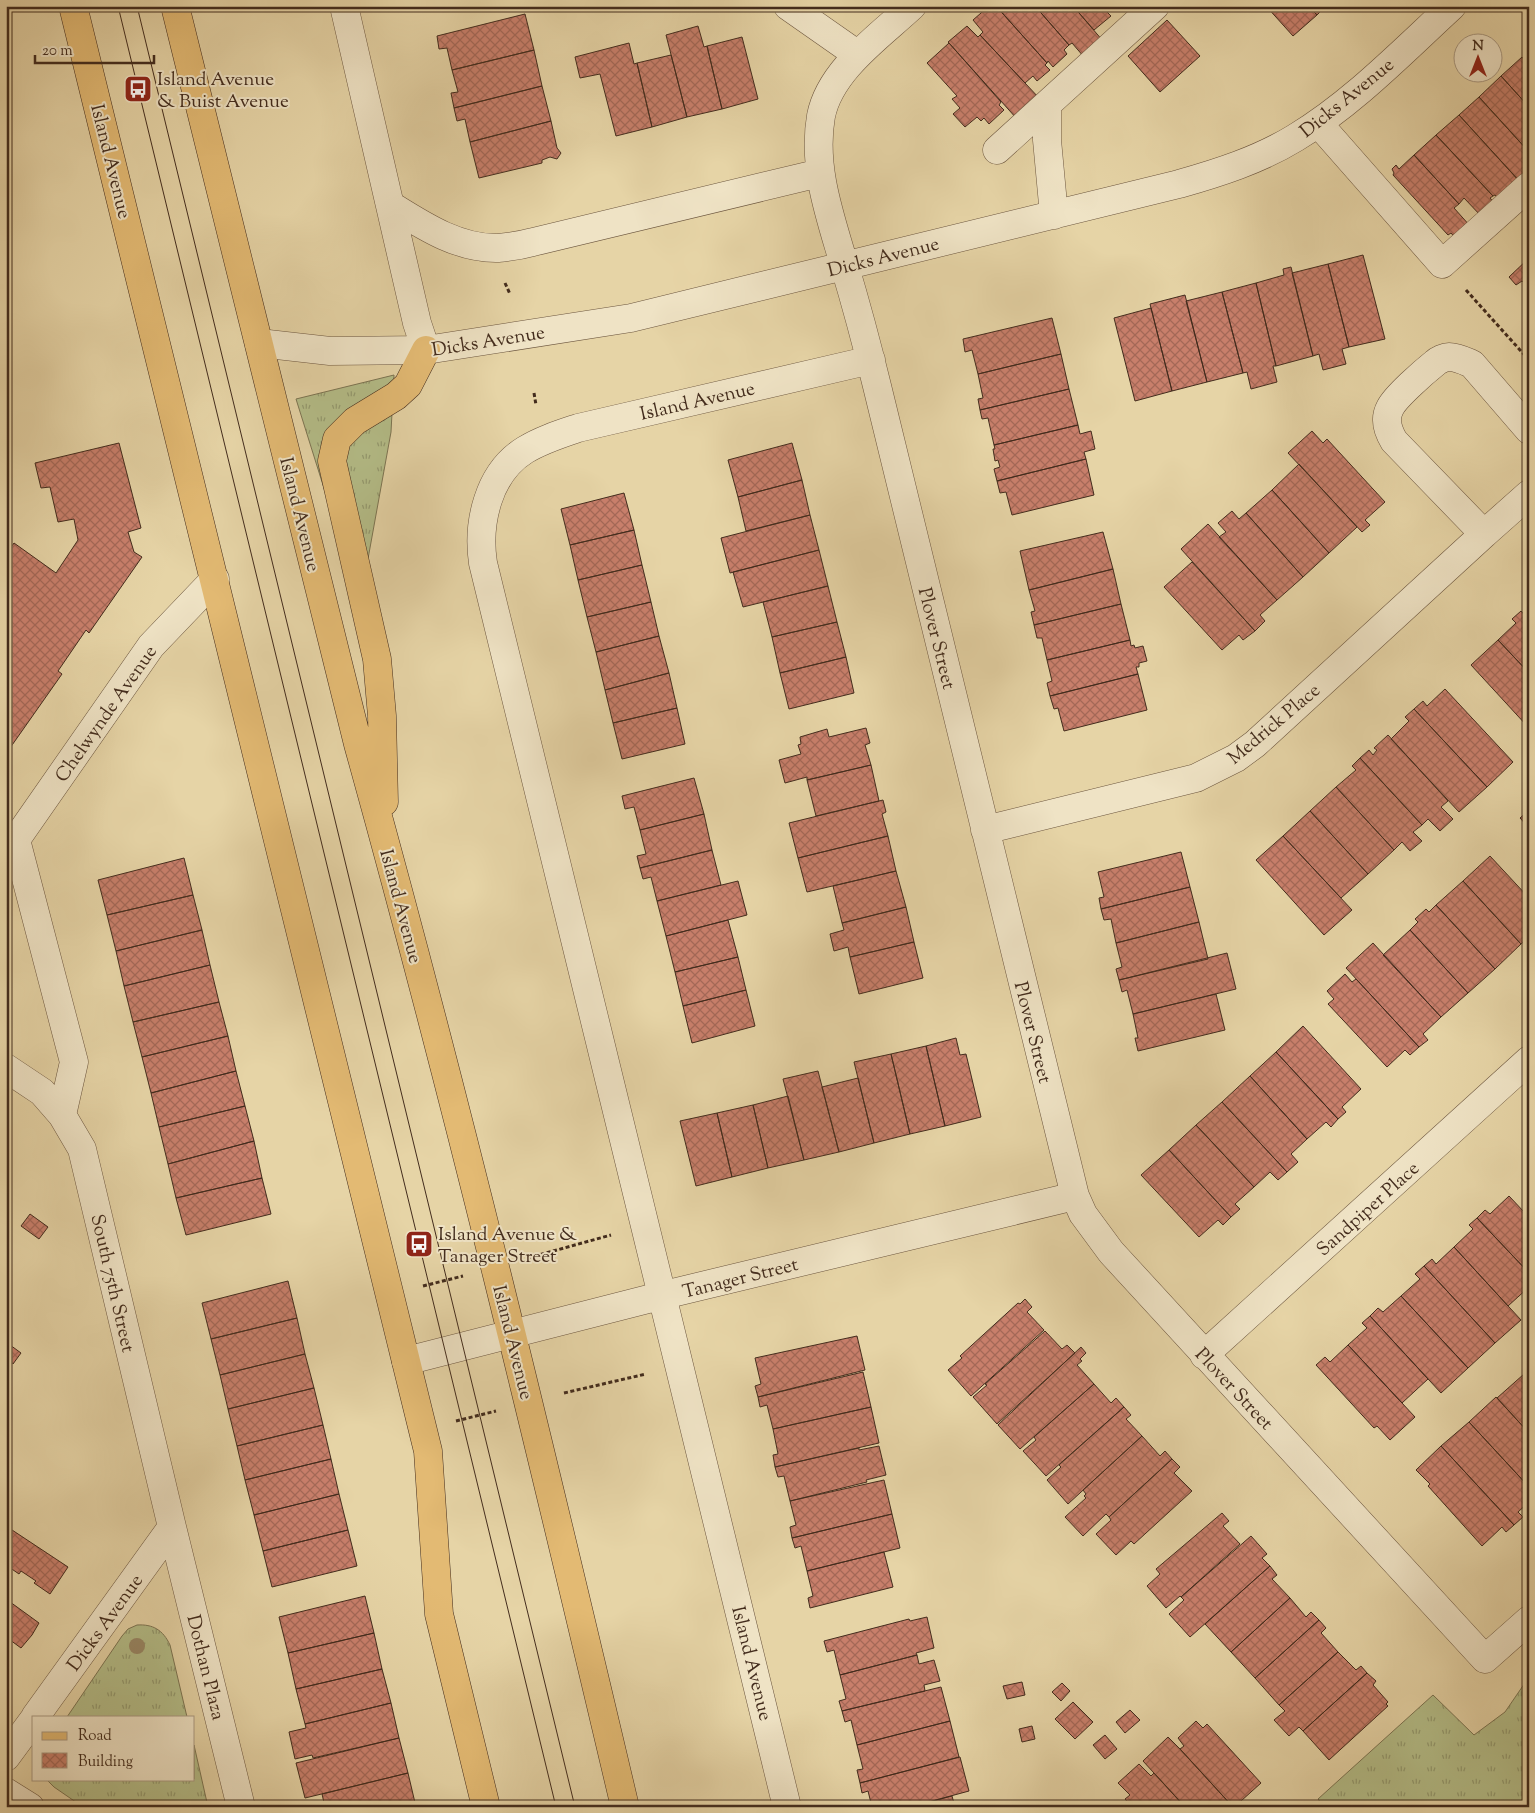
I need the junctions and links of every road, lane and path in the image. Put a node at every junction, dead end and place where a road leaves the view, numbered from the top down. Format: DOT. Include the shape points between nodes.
graph roads {
  1 [pos="74,6"];
  2 [pos="175,6"];
  3 [pos="344,6"];
  4 [pos="788,6"];
  5 [pos="912,6"];
  6 [pos="1155,6"];
  7 [pos="1452,6"];
  8 [pos="858,55"];
  9 [pos="1047,105"];
  10 [pos="1318,123"];
  11 [pos="997,150"];
  12 [pos="820,173"];
  13 [pos="1529,186"];
  14 [pos="390,205"];
  15 [pos="1054,215"];
  16 [pos="1442,264"];
  17 [pos="844,266"];
  18 [pos="259,343"];
  19 [pos="426,350"];
  20 [pos="870,360"];
  21 [pos="1529,360"];
  22 [pos="1529,430"];
  23 [pos="1529,494"];
  24 [pos="1484,534"];
  25 [pos="214,579"];
  26 [pos="985,830"];
  27 [pos="384,838"];
  28 [pos="11,847"];
  29 [pos="1529,1060"];
  30 [pos="6,1068"];
  31 [pos="62,1115"];
  32 [pos="1074,1196"];
  33 [pos="617,1234"];
  34 [pos="528,1258"];
  35 [pos="463,1276"];
  36 [pos="420,1286"];
  37 [pos="664,1295"];
  38 [pos="512,1334"];
  39 [pos="1204,1355"];
  40 [pos="406,1360"];
  41 [pos="652,1373"];
  42 [pos="564,1394"];
  43 [pos="497,1411"];
  44 [pos="454,1422"];
  45 [pos="172,1527"];
  46 [pos="1529,1620"];
  47 [pos="36,1716"];
  48 [pos="32,1722"];
  49 [pos="6,1757"];
  50 [pos="6,1792"];
  51 [pos="30,1807"];
  52 [pos="241,1807"];
  53 [pos="486,1807"];
  54 [pos="625,1807"];
  55 [pos="788,1807"];
  1 -- 25 [label="main road, Island Avenue"];
  2 -- 18 [label="main road, Island Avenue"];
  3 -- 14 [label="street"];
  4 -- 8 [label="street"];
  5 -- 8 [label="street"];
  6 -- 9 [label="street"];
  7 -- 10 [label="street, Dicks Avenue" via="1367,84"];
  8 -- 12 [label="street" via="835,81 826,97 819,130"];
  9 -- 11 [label="street"];
  9 -- 15 [label="street"];
  10 -- 15 [label="street, Dicks Avenue" via="1263,155 1206,177"];
  10 -- 16 [label="street"];
  12 -- 14 [label="street" via="496,248 449,238"];
  12 -- 17 [label="street" via="825,203"];
  13 -- 16 [label="street"];
  14 -- 19 [label="street"];
  15 -- 17 [label="street, Dicks Avenue"];
  16 -- 21 [label="path"];
  17 -- 19 [label="street, Dicks Avenue" via="630,318"];
  17 -- 20 [label="street, Plover Street"];
  18 -- 19 [label="street, Dicks Avenue" via="330,351"];
  18 -- 27 [label="main road, Island Avenue"];
  19 -- 27 [label="main road" via="408,385 354,421 337,439 332,461 377,659 382,716"];
  20 -- 26 [label="street, Plover Street"];
  20 -- 37 [label="street, Island Avenue" via="578,428 542,441 509,463 484,511 483,563"];
  22 -- 24 [label="street" via="1472,364 1461,359 1448,357 1436,362 1390,408 1387,420 1394,441"];
  23 -- 24 [label="street, Medrick Place"];
  24 -- 26 [label="street, Medrick Place" via="1236,758 1196,778"];
  25 -- 28 [label="street, Chelwynde Avenue" via="151,646"];
  25 -- 40 [label="main road, Island Avenue"];
  26 -- 32 [label="street, Plover Street"];
  27 -- 38 [label="main road, Island Avenue"];
  28 -- 31 [label="street" via="74,1062"];
  29 -- 39 [label="street, Sandpiper Place"];
  30 -- 31 [label="street, South 75th Street" via="42,1092"];
  31 -- 45 [label="street, South 75th Street" via="82,1149"];
  32 -- 37 [label="street, Tanager Street"];
  32 -- 39 [label="street, Plover Street" via="1110,1252"];
  33 -- 34 [label="path"];
  35 -- 36 [label="path"];
  37 -- 38 [label="street, Tanager Street"];
  37 -- 55 [label="street, Island Avenue"];
  38 -- 40 [label="street, Tanager Street"];
  38 -- 54 [label="main road, Island Avenue"];
  39 -- 46 [label="street, Plover Street" via="1486,1659"];
  40 -- 53 [label="main road, Island Avenue" via="428,1452 439,1614"];
  41 -- 42 [label="path"];
  43 -- 44 [label="path"];
  45 -- 47 [label="street, Dicks Avenue"];
  45 -- 52 [label="street, Dothan Plaza"];
  48 -- 49 [label="street, Dicks Avenue"];
  50 -- 51 [label="street"];
}
